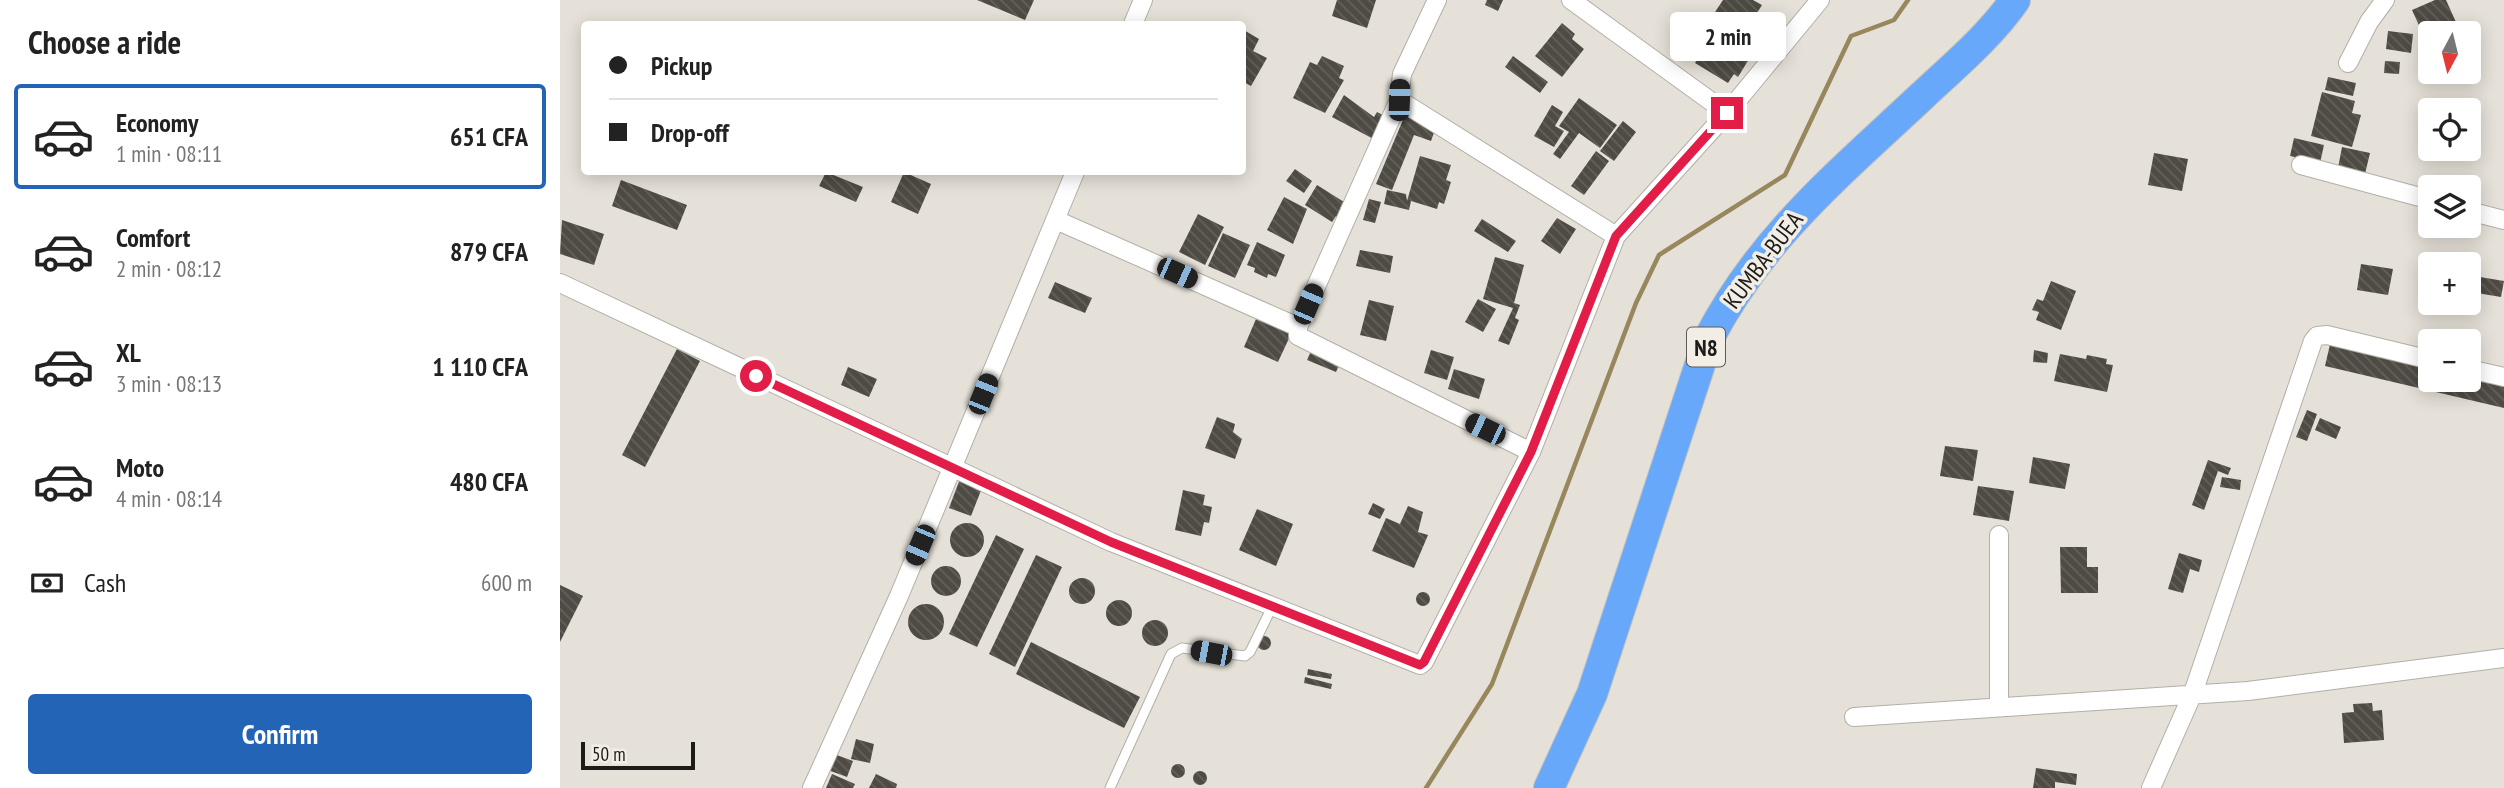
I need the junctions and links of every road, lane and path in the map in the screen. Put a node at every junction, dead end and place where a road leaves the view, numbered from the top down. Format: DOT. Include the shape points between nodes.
graph roads {
  1 [pos="1143,0"];
  2 [pos="1437,0"];
  3 [pos="1571,0"];
  4 [pos="1821,0"];
  5 [pos="2015,0"];
  6 [pos="2385,0"];
  7 [pos="1134,21"];
  8 [pos="2348,63"];
  9 [pos="1399,100"];
  10 [pos="1727,113"];
  11 [pos="2301,165"];
  12 [pos="1074,175"];
  13 [pos="2418,196"];
  14 [pos="2481,214"];
  15 [pos="1056,220"];
  16 [pos="2504,220"];
  17 [pos="1616,236"];
  18 [pos="560,283"];
  19 [pos="1298,327"];
  20 [pos="2418,357"];
  21 [pos="2481,372"];
  22 [pos="2504,377"];
  23 [pos="1531,452"];
  24 [pos="952,469"];
  25 [pos="1999,535"];
  26 [pos="1272,607"];
  27 [pos="2504,658"];
  28 [pos="2193,693"];
  29 [pos="1999,707"];
  30 [pos="1854,717"];
  31 [pos="812,788"];
  32 [pos="1110,788"];
  33 [pos="1549,788"];
  34 [pos="2151,788"];
  1 -- 7 [label="street"];
  2 -- 9 [label="street" via="1402,74"];
  3 -- 10 [label="street"];
  4 -- 10 [label="street"];
  5 -- 33 [label="highway, KUMBA-BUEA / N8" via="1964,57 1793,217 1728,302 1708,340 1592,694"];
  6 -- 8 [label="street"];
  9 -- 17 [label="street"];
  9 -- 19 [label="street"];
  10 -- 17 [label="street"];
  11 -- 13 [label="street"];
  12 -- 15 [label="street"];
  14 -- 16 [label="street"];
  15 -- 19 [label="street"];
  15 -- 24 [label="street"];
  17 -- 23 [label="street"];
  18 -- 24 [label="street"];
  19 -- 23 [label="street" via="1301,340"];
  20 -- 28 [label="street" via="2327,335 2313,341"];
  21 -- 22 [label="street"];
  23 -- 26 [label="street" via="1420,665"];
  24 -- 26 [label="street" via="1111,542"];
  24 -- 31 [label="street"];
  25 -- 29 [label="street"];
  26 -- 32 [label="lane" via="1245,656 1182,648 1171,654"];
  27 -- 28 [label="street" via="2248,691"];
  28 -- 29 [label="street"];
  28 -- 34 [label="street"];
  29 -- 30 [label="street"];
}
